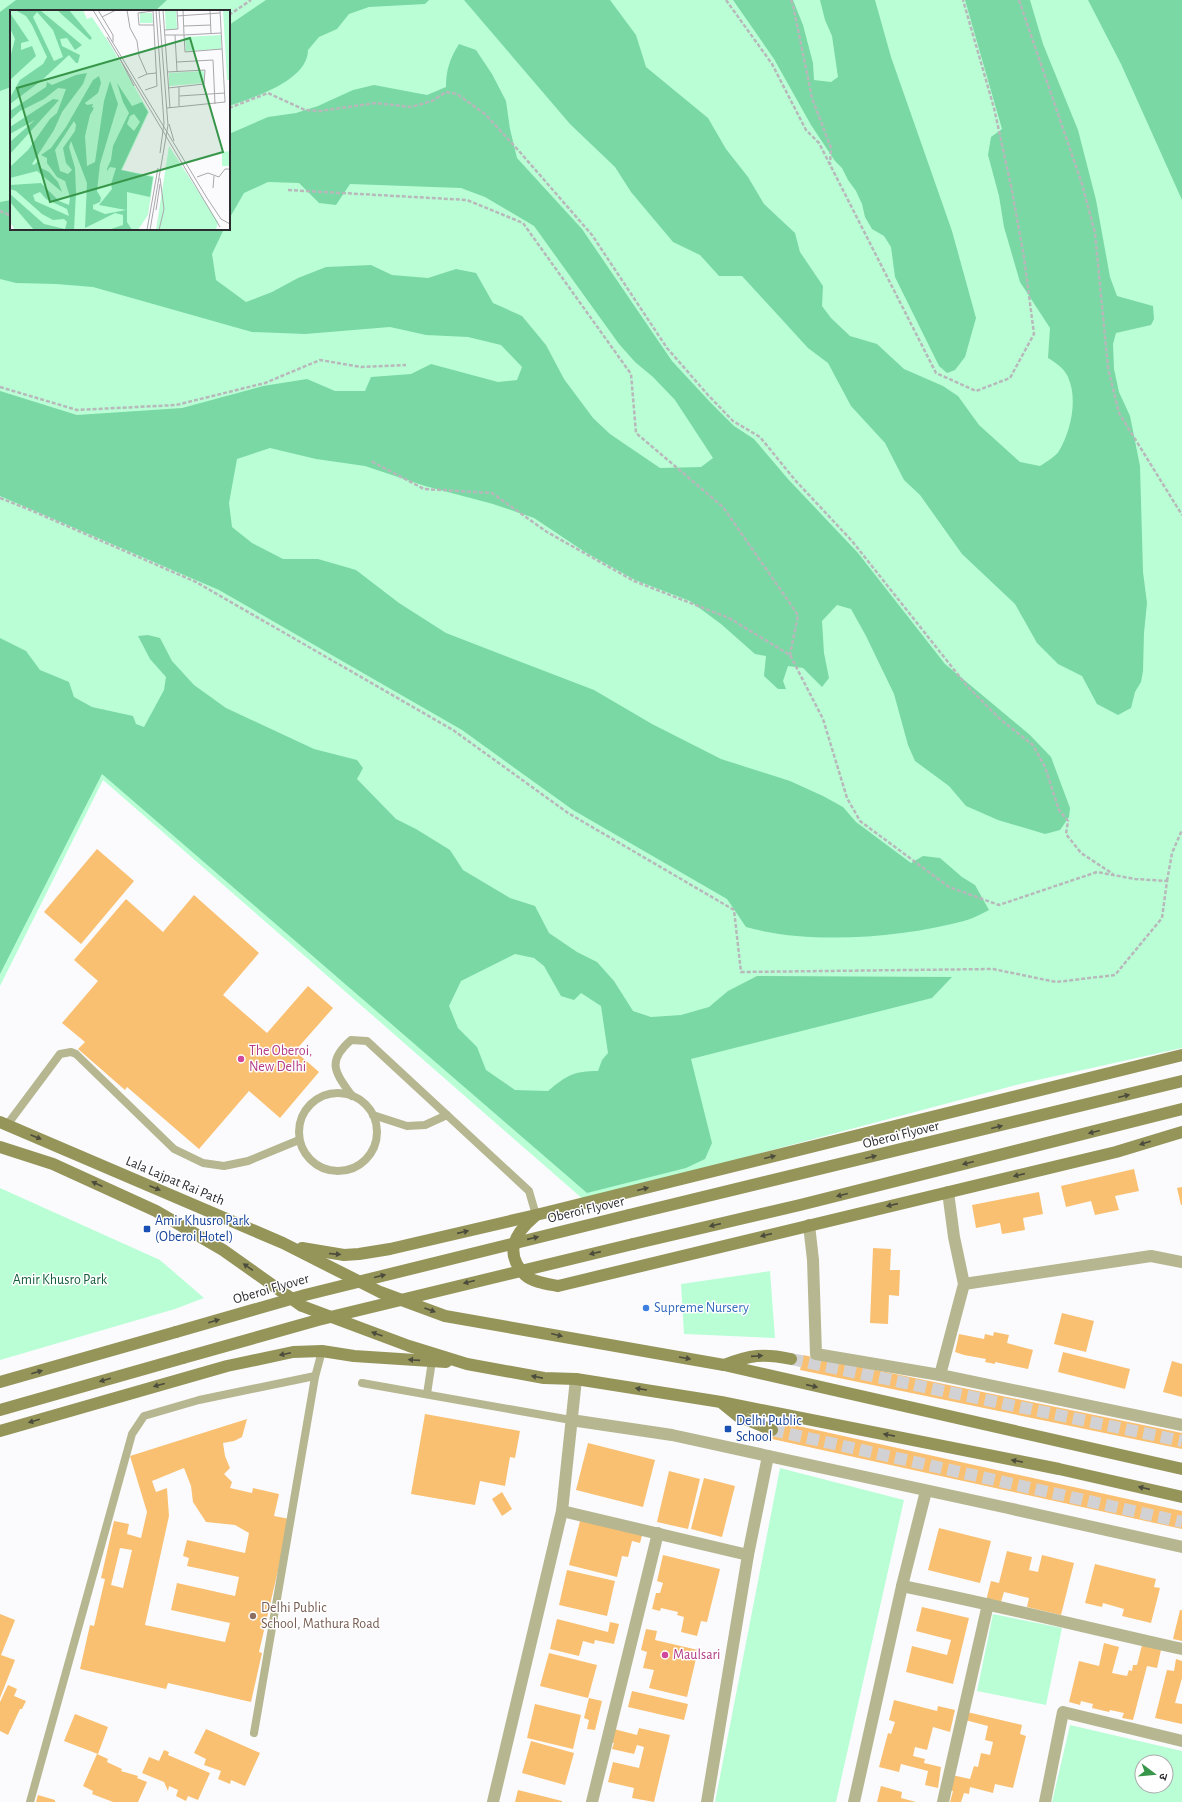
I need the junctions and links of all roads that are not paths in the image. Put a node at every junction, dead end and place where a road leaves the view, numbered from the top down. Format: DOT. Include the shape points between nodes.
graph roads {
  1 [pos="1182,1055"];
  2 [pos="1182,1081"];
  3 [pos="352,1096"];
  4 [pos="1177,1111"];
  5 [pos="373,1115"];
  6 [pos="447,1115"];
  7 [pos="4,1123"];
  8 [pos="1182,1132"];
  9 [pos="299,1140"];
  10 [pos="0,1147"];
  11 [pos="948,1192"];
  12 [pos="536,1215"];
  13 [pos="809,1225"];
  14 [pos="283,1243"];
  15 [pos="1182,1262"];
  16 [pos="964,1284"];
  17 [pos="322,1351"];
  18 [pos="791,1359"];
  19 [pos="432,1361"];
  20 [pos="467,1364"];
  21 [pos="724,1365"];
  22 [pos="940,1375"];
  23 [pos="315,1376"];
  24 [pos="576,1379"];
  25 [pos="0,1382"];
  26 [pos="362,1383"];
  27 [pos="427,1394"];
  28 [pos="721,1402"];
  29 [pos="0,1410"];
  30 [pos="571,1420"];
  31 [pos="1182,1425"];
  32 [pos="772,1430"];
  33 [pos="0,1431"];
  34 [pos="768,1456"];
  35 [pos="1182,1469"];
  36 [pos="926,1491"];
  37 [pos="1182,1497"];
  38 [pos="562,1511"];
  39 [pos="658,1532"];
  40 [pos="1182,1547"];
  41 [pos="748,1555"];
  42 [pos="902,1586"];
  43 [pos="988,1604"];
  44 [pos="1182,1649"];
  45 [pos="254,1733"];
  46 [pos="1182,1740"];
  47 [pos="30,1802"];
  48 [pos="493,1802"];
  49 [pos="592,1802"];
  50 [pos="706,1802"];
  51 [pos="854,1802"];
  52 [pos="943,1802"];
  53 [pos="1045,1802"];
  12 -- 1 [label="main road, one-way"];
  25 -- 2 [label="main road, Oberoi Flyover, one-way, bridge" via="313,1293 495,1246"];
  3 -- 5 [label="lane" via="366,1104"];
  3 -- 6 [label="lane" via="336,1073 336,1061 340,1050 351,1040 359,1039 367,1041"];
  3 -- 9 [label="lane" via="331,1093 319,1097 309,1105 298,1127"];
  4 -- 29 [label="main road, one-way, bridge" via="800,1205 318,1320"];
  5 -- 6 [label="lane" via="407,1126 426,1125"];
  5 -- 9 [label="lane" via="377,1128 371,1154 362,1164 350,1170 337,1172 312,1163 303,1152"];
  6 -- 12 [label="lane" via="529,1191"];
  7 -- 9 [label="lane" via="60,1054 71,1052 174,1149 203,1164 224,1166 248,1161"];
  7 -- 14 [label="main road, Lala Lajpat Rai Path, one-way"];
  8 -- 11 [label="main road, one-way" via="1116,1152"];
  20 -- 10 [label="main road, one-way" via="409,1346 302,1306 223,1250 156,1211 52,1164"];
  11 -- 13 [label="main road, one-way"];
  11 -- 16 [label="street"];
  13 -- 12 [label="main road, one-way" via="558,1286 526,1276 516,1261 513,1251 515,1236"];
  14 -- 12 [label="main road, one-way" via="327,1253 359,1254"];
  13 -- 22 [label="street" via="813,1260 816,1354"];
  14 -- 21 [label="main road, Lala Lajpat Rai Path, one-way" via="380,1292 445,1316"];
  15 -- 16 [label="street" via="1146,1257"];
  16 -- 22 [label="street"];
  19 -- 17 [label="main road, one-way" via="354,1356"];
  17 -- 23 [label="lane"];
  17 -- 33 [label="main road, one-way" via="293,1352 227,1366"];
  21 -- 18 [label="main road, one-way" via="745,1357 771,1355"];
  19 -- 20 [label="main road"];
  19 -- 27 [label="lane"];
  24 -- 20 [label="main road, one-way" via="544,1378"];
  21 -- 35 [label="main road, Lala Lajpat Rai Path, one-way"];
  22 -- 31 [label="street"];
  23 -- 45 [label="lane"];
  23 -- 47 [label="lane" via="199,1400 144,1416 132,1434"];
  28 -- 24 [label="main road, one-way"];
  24 -- 30 [label="street"];
  26 -- 27 [label="lane"];
  27 -- 30 [label="lane"];
  28 -- 32 [label="main road" via="738,1416"];
  37 -- 28 [label="main road, one-way" via="1059,1469"];
  30 -- 34 [label="street" via="672,1435"];
  30 -- 38 [label="street"];
  34 -- 36 [label="street"];
  34 -- 41 [label="street"];
  36 -- 40 [label="street"];
  36 -- 42 [label="street"];
  38 -- 39 [label="street"];
  38 -- 48 [label="street"];
  39 -- 41 [label="street"];
  39 -- 49 [label="street"];
  41 -- 50 [label="street"];
  42 -- 43 [label="street"];
  42 -- 51 [label="street"];
  43 -- 44 [label="street"];
  43 -- 52 [label="street"];
  46 -- 53 [label="street" via="1063,1712"];
}
